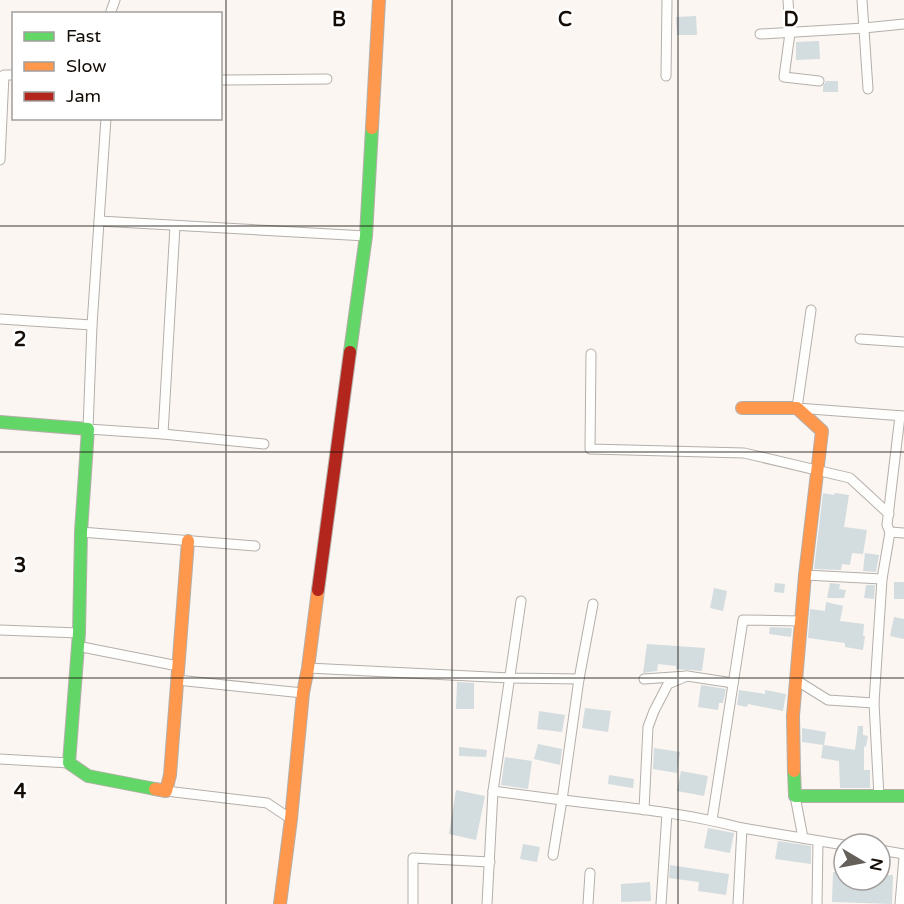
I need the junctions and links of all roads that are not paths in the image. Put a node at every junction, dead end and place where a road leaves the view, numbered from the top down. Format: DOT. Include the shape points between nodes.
graph roads {
  1 [pos="379,0"];
  2 [pos="668,0"];
  3 [pos="788,0"];
  4 [pos="862,0"];
  5 [pos="904,24"];
  6 [pos="864,28"];
  7 [pos="790,33"];
  8 [pos="760,34"];
  9 [pos="6,75"];
  10 [pos="666,76"];
  11 [pos="327,79"];
  12 [pos="222,80"];
  13 [pos="819,81"];
  14 [pos="868,89"];
  15 [pos="106,120"];
  16 [pos="0,160"];
  17 [pos="99,221"];
  18 [pos="175,226"];
  19 [pos="366,236"];
  20 [pos="811,310"];
  21 [pos="0,319"];
  22 [pos="92,325"];
  23 [pos="860,339"];
  24 [pos="904,342"];
  25 [pos="591,354"];
  26 [pos="742,408"];
  27 [pos="797,408"];
  28 [pos="902,416"];
  29 [pos="0,422"];
  30 [pos="88,429"];
  31 [pos="162,434"];
  32 [pos="264,444"];
  33 [pos="818,470"];
  34 [pos="889,514"];
  35 [pos="81,532"];
  36 [pos="890,532"];
  37 [pos="904,533"];
  38 [pos="188,541"];
  39 [pos="255,546"];
  40 [pos="805,575"];
  41 [pos="882,579"];
  42 [pos="521,601"];
  43 [pos="593,604"];
  44 [pos="801,621"];
  45 [pos="0,630"];
  46 [pos="78,639"];
  47 [pos="178,666"];
  48 [pos="308,668"];
  49 [pos="687,675"];
  50 [pos="510,678"];
  51 [pos="579,679"];
  52 [pos="644,679"];
  53 [pos="177,680"];
  54 [pos="796,680"];
  55 [pos="733,683"];
  56 [pos="303,693"];
  57 [pos="874,703"];
  58 [pos="0,759"];
  59 [pos="69,763"];
  60 [pos="165,791"];
  61 [pos="493,791"];
  62 [pos="795,796"];
  63 [pos="904,796"];
  64 [pos="879,797"];
  65 [pos="562,800"];
  66 [pos="644,810"];
  67 [pos="667,813"];
  68 [pos="291,819"];
  69 [pos="712,820"];
  70 [pos="742,828"];
  71 [pos="803,838"];
  72 [pos="818,841"];
  73 [pos="832,843"];
  74 [pos="553,855"];
  75 [pos="904,856"];
  76 [pos="490,862"];
  77 [pos="590,873"];
  78 [pos="280,904"];
  79 [pos="413,904"];
  80 [pos="488,904"];
  81 [pos="588,904"];
  82 [pos="661,904"];
  83 [pos="738,904"];
  84 [pos="817,904"];
  85 [pos="900,904"];
  1 -- 19 [label="street"];
  2 -- 10 [label="street"];
  3 -- 7 [label="street"];
  4 -- 6 [label="street"];
  5 -- 6 [label="street"];
  6 -- 7 [label="street"];
  6 -- 14 [label="street"];
  7 -- 8 [label="street"];
  7 -- 13 [label="street" via="784,77"];
  9 -- 16 [label="street"];
  11 -- 12 [label="street"];
  15 -- 17 [label="street"];
  17 -- 18 [label="street"];
  17 -- 22 [label="street"];
  18 -- 19 [label="street"];
  18 -- 31 [label="street"];
  19 -- 48 [label="street"];
  20 -- 27 [label="street"];
  21 -- 22 [label="street"];
  22 -- 30 [label="street"];
  23 -- 24 [label="street"];
  25 -- 33 [label="street" via="590,449 744,453"];
  26 -- 27 [label="street"];
  27 -- 28 [label="street"];
  27 -- 33 [label="street" via="822,430"];
  28 -- 34 [label="street"];
  29 -- 30 [label="street"];
  30 -- 31 [label="street"];
  30 -- 35 [label="street"];
  31 -- 32 [label="street"];
  33 -- 34 [label="street" via="850,478"];
  33 -- 40 [label="street"];
  34 -- 36 [label="street"];
  35 -- 38 [label="street"];
  35 -- 46 [label="street"];
  36 -- 37 [label="street"];
  36 -- 41 [label="street"];
  38 -- 39 [label="street"];
  38 -- 47 [label="street"];
  40 -- 41 [label="street"];
  40 -- 44 [label="street"];
  41 -- 57 [label="street"];
  42 -- 50 [label="street"];
  43 -- 51 [label="street"];
  44 -- 54 [label="street"];
  44 -- 55 [label="street" via="743,620"];
  45 -- 46 [label="street"];
  46 -- 47 [label="street"];
  46 -- 59 [label="street"];
  47 -- 53 [label="street"];
  48 -- 50 [label="street"];
  48 -- 56 [label="street"];
  49 -- 52 [label="street"];
  49 -- 55 [label="street"];
  49 -- 66 [label="street" via="668,684 648,727"];
  50 -- 51 [label="street"];
  50 -- 61 [label="street"];
  51 -- 65 [label="street"];
  53 -- 56 [label="street"];
  53 -- 60 [label="street" via="170,774"];
  54 -- 57 [label="street" via="828,700"];
  54 -- 62 [label="street"];
  55 -- 69 [label="street"];
  56 -- 68 [label="street"];
  57 -- 64 [label="street"];
  58 -- 59 [label="street"];
  59 -- 60 [label="street" via="88,776"];
  60 -- 68 [label="street" via="267,803"];
  61 -- 65 [label="street"];
  61 -- 76 [label="street"];
  62 -- 64 [label="street"];
  62 -- 71 [label="street"];
  63 -- 64 [label="street"];
  65 -- 66 [label="street"];
  65 -- 74 [label="street"];
  66 -- 67 [label="street"];
  67 -- 69 [label="street"];
  67 -- 82 [label="street"];
  68 -- 78 [label="street"];
  69 -- 70 [label="street"];
  70 -- 71 [label="street"];
  70 -- 83 [label="street"];
  71 -- 72 [label="street"];
  72 -- 73 [label="street"];
  72 -- 84 [label="street"];
  75 -- 85 [label="street"];
  76 -- 79 [label="street" via="413,858"];
  76 -- 80 [label="street"];
  77 -- 81 [label="street"];
}
